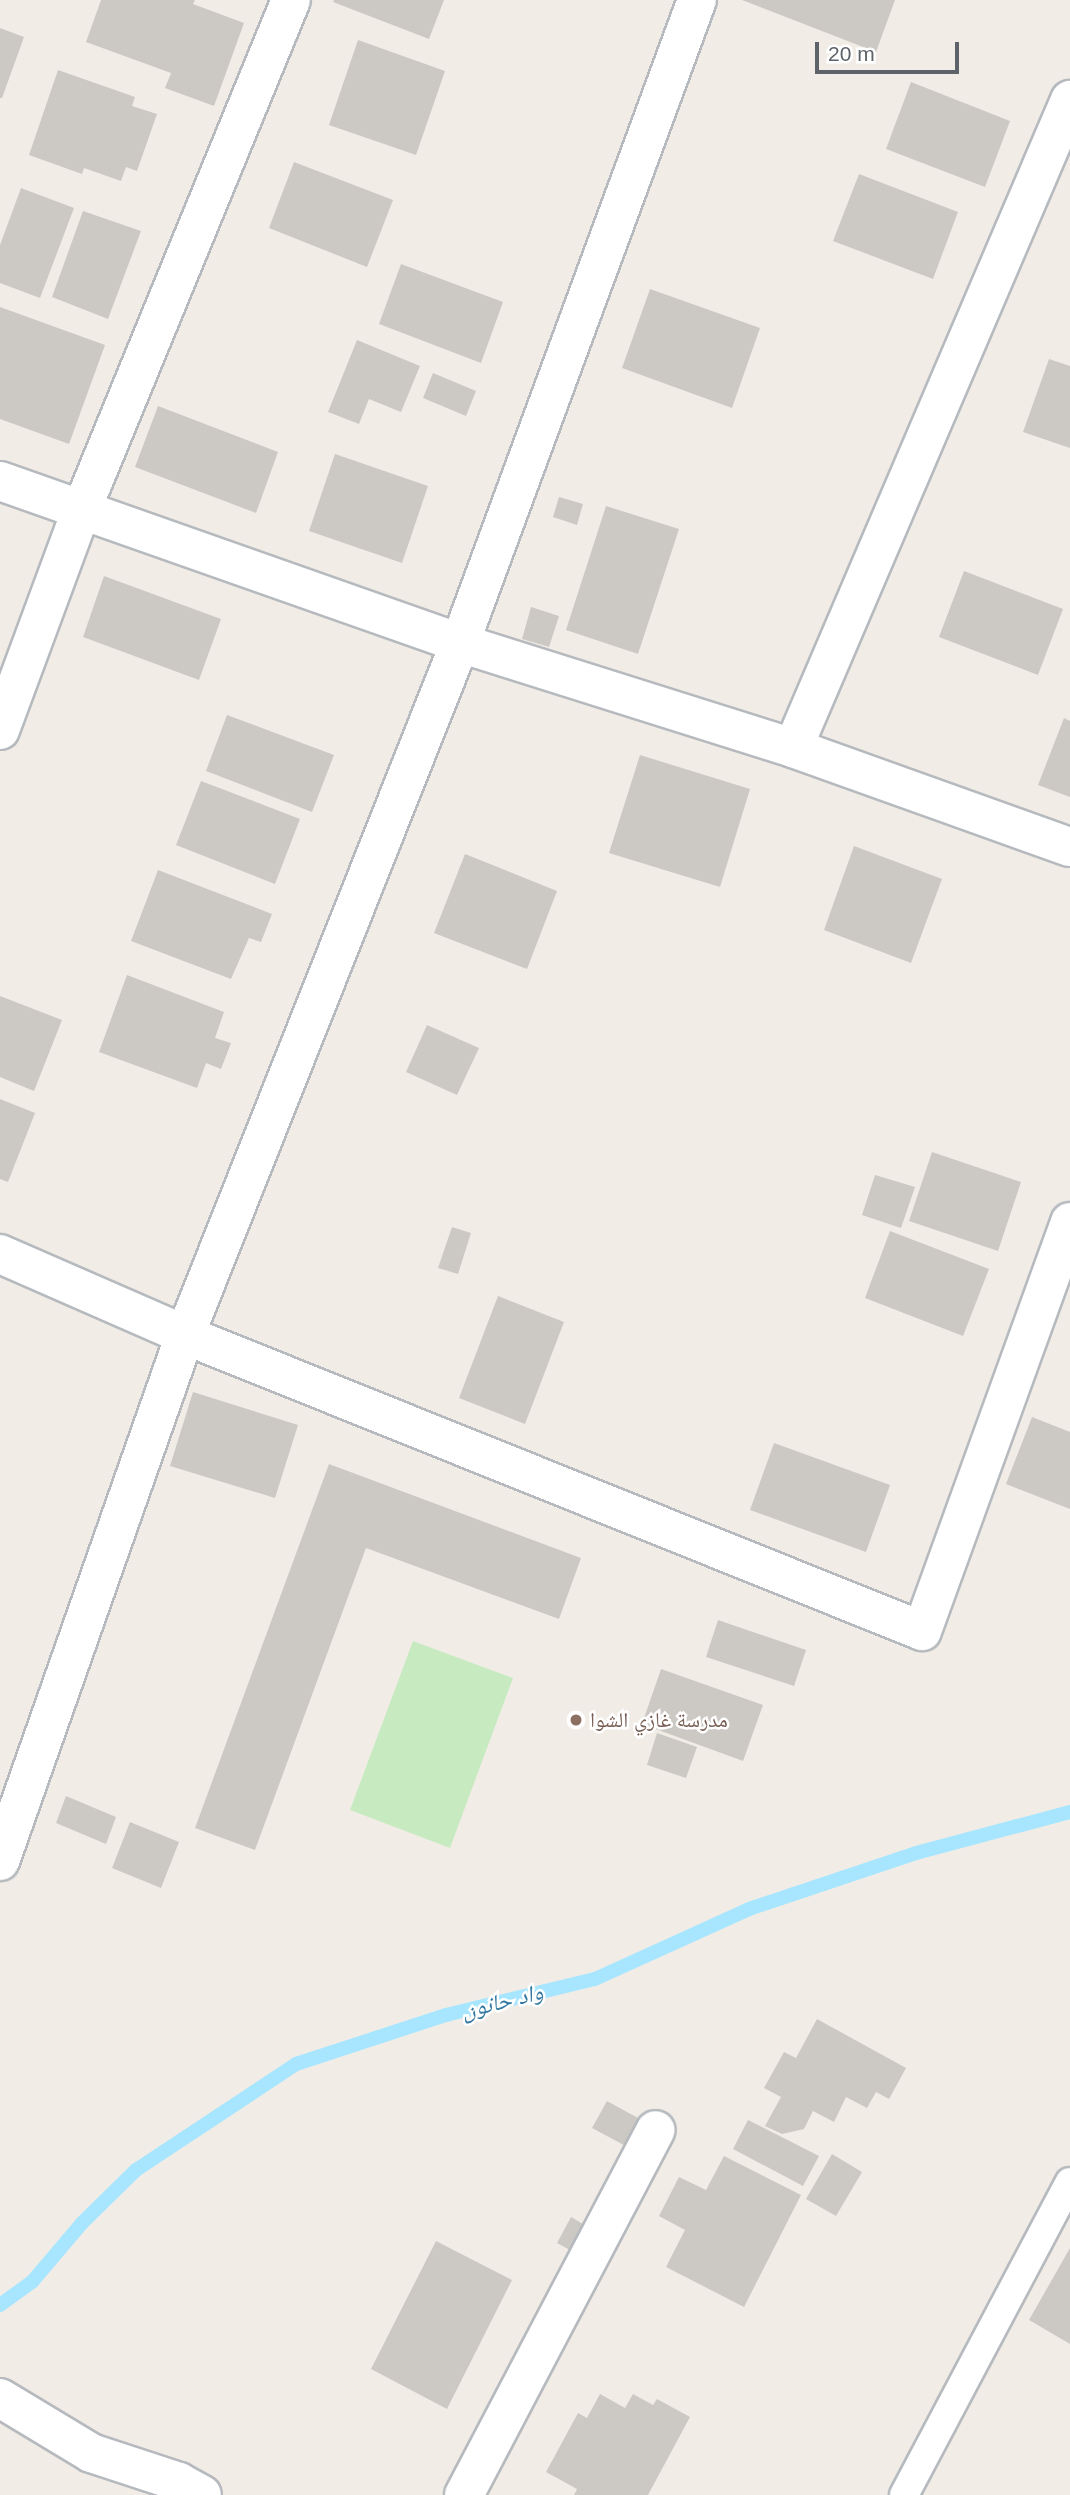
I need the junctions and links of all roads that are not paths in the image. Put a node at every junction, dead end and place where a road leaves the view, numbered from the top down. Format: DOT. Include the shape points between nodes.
graph roads {
  1 [pos="291,0"];
  2 [pos="697,0"];
  3 [pos="1070,100"];
  4 [pos="0,481"];
  5 [pos="81,511"];
  6 [pos="460,643"];
  7 [pos="0,730"];
  8 [pos="793,748"];
  9 [pos="1070,847"];
  10 [pos="1070,1222"];
  11 [pos="0,1254"];
  12 [pos="185,1335"];
  13 [pos="0,1861"];
  14 [pos="656,2130"];
  15 [pos="1070,2182"];
  16 [pos="6,2402"];
  17 [pos="91,2453"];
  18 [pos="133,2495"];
  19 [pos="202,2495"];
  20 [pos="464,2495"];
  21 [pos="904,2495"];
  1 -- 5 [label="street"];
  2 -- 6 [label="street"];
  3 -- 8 [label="street"];
  4 -- 5 [label="street"];
  5 -- 6 [label="street"];
  5 -- 7 [label="street"];
  6 -- 8 [label="street"];
  6 -- 12 [label="street"];
  8 -- 9 [label="street"];
  10 -- 12 [label="street" via="922,1631"];
  11 -- 12 [label="street"];
  12 -- 13 [label="street"];
  14 -- 20 [label="street"];
  15 -- 21 [label="lane"];
  16 -- 17 [label="street"];
  17 -- 18 [label="street"];
  17 -- 19 [label="street" via="179,2482"];
}
